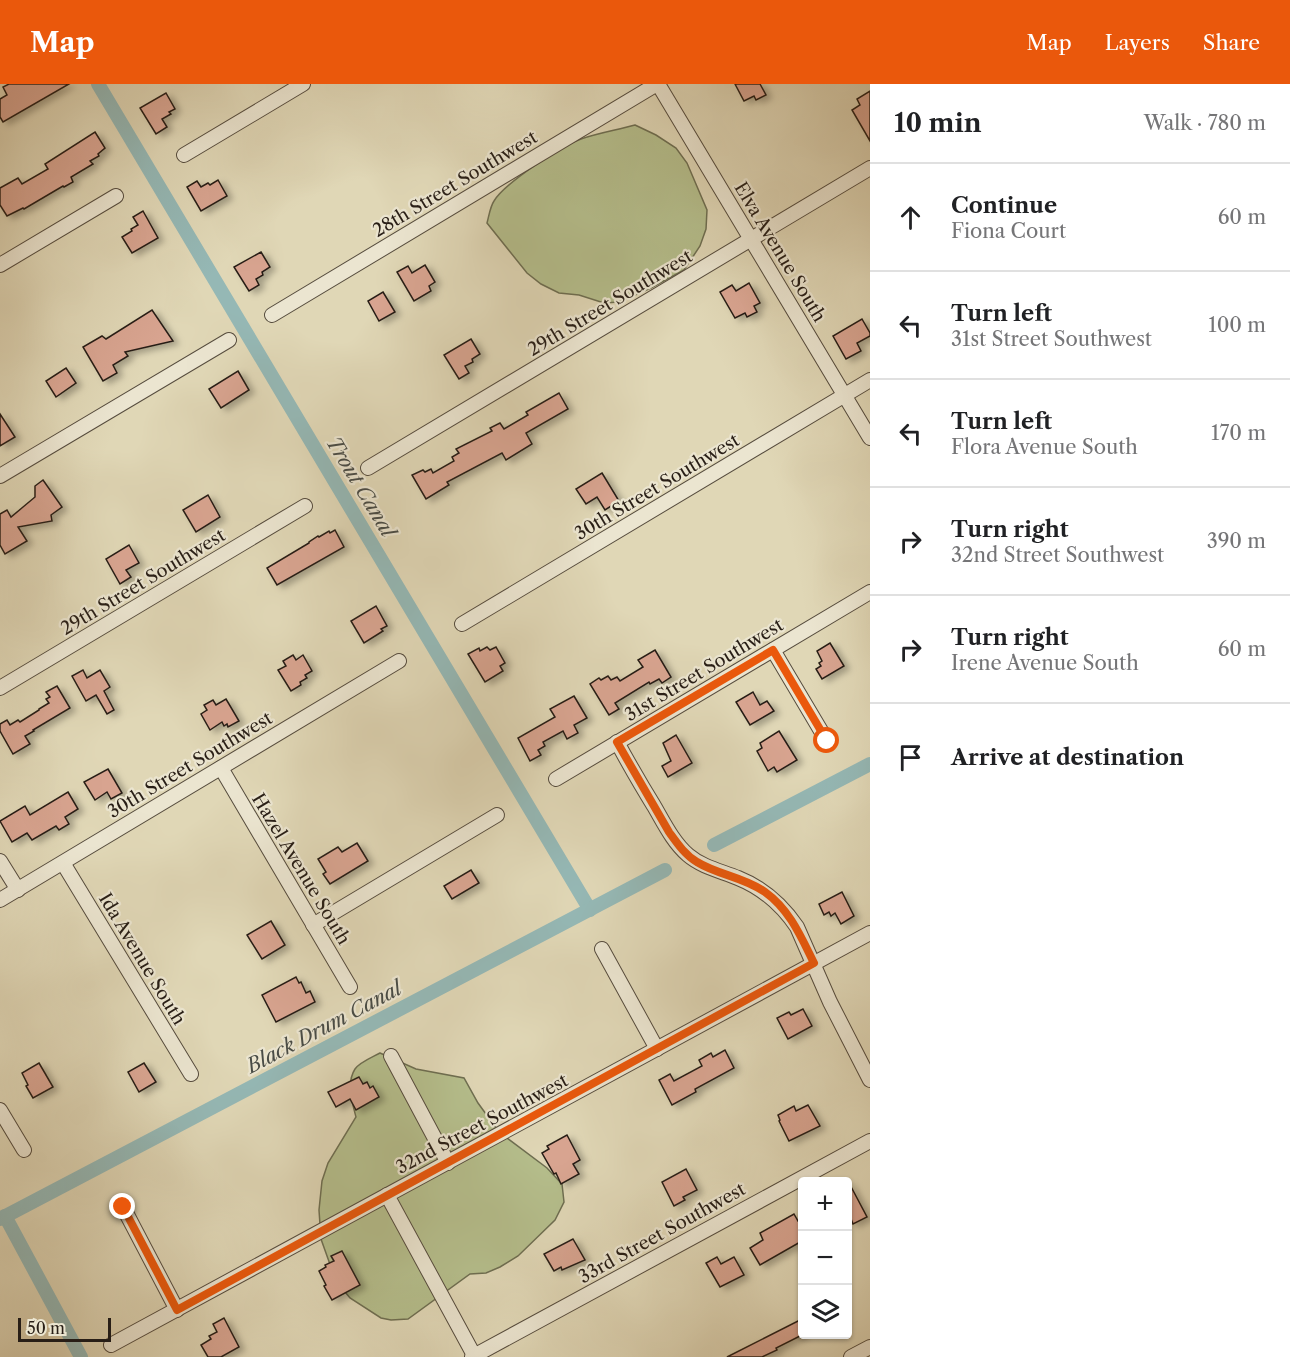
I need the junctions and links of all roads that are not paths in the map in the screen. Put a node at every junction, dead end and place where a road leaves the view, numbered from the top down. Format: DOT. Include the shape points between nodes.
graph roads {
  1 [pos="303,84"];
  2 [pos="658,84"];
  3 [pos="184,155"];
  4 [pos="870,168"];
  5 [pos="116,196"];
  6 [pos="751,239"];
  7 [pos="0,265"];
  8 [pos="272,315"];
  9 [pos="229,340"];
  10 [pos="870,380"];
  11 [pos="844,395"];
  12 [pos="870,438"];
  13 [pos="368,468"];
  14 [pos="0,476"];
  15 [pos="305,506"];
  16 [pos="870,592"];
  17 [pos="462,624"];
  18 [pos="773,650"];
  19 [pos="399,661"];
  20 [pos="0,688"];
  21 [pos="827,741"];
  22 [pos="617,742"];
  23 [pos="221,768"];
  24 [pos="556,778"];
  25 [pos="497,815"];
  26 [pos="0,861"];
  27 [pos="63,863"];
  28 [pos="18,890"];
  29 [pos="0,900"];
  30 [pos="313,925"];
  31 [pos="870,933"];
  32 [pos="602,949"];
  33 [pos="814,963"];
  34 [pos="350,987"];
  35 [pos="657,1049"];
  36 [pos="391,1056"];
  37 [pos="191,1074"];
  38 [pos="870,1080"];
  39 [pos="0,1110"];
  40 [pos="870,1140"];
  41 [pos="24,1150"];
  42 [pos="448,1163"];
  43 [pos="387,1195"];
  44 [pos="123,1207"];
  45 [pos="177,1310"];
  46 [pos="111,1346"];
  47 [pos="870,1347"];
  48 [pos="474,1356"];
  49 [pos="851,1357"];
  1 -- 3 [label="street"];
  2 -- 6 [label="street, Elva Avenue South"];
  2 -- 8 [label="street, 28th Street Southwest"];
  4 -- 6 [label="street, 29th Street Southwest"];
  5 -- 7 [label="street"];
  6 -- 11 [label="street, Elva Avenue South"];
  6 -- 13 [label="street, 29th Street Southwest"];
  9 -- 14 [label="street"];
  10 -- 11 [label="street, 30th Street Southwest"];
  11 -- 12 [label="street, Elva Avenue South"];
  11 -- 17 [label="street, 30th Street Southwest"];
  15 -- 20 [label="street, 29th Street Southwest"];
  16 -- 18 [label="street, 31st Street Southwest"];
  18 -- 21 [label="street"];
  18 -- 22 [label="street, 31st Street Southwest"];
  19 -- 23 [label="street, 30th Street Southwest"];
  22 -- 24 [label="street, 31st Street Southwest"];
  22 -- 33 [label="street" via="678,844 698,862 740,878 779,904 797,927"];
  23 -- 27 [label="street, 30th Street Southwest"];
  23 -- 30 [label="street, Hazel Avenue South"];
  25 -- 30 [label="street"];
  26 -- 28 [label="street"];
  27 -- 28 [label="street, 30th Street Southwest"];
  27 -- 37 [label="street, Ida Avenue South"];
  28 -- 29 [label="street, 30th Street Southwest"];
  30 -- 34 [label="street, Hazel Avenue South"];
  31 -- 33 [label="street, 32nd Street Southwest"];
  32 -- 35 [label="street"];
  33 -- 35 [label="street, 32nd Street Southwest"];
  33 -- 38 [label="street"];
  35 -- 42 [label="street, 32nd Street Southwest"];
  36 -- 42 [label="street"];
  39 -- 41 [label="street"];
  40 -- 48 [label="street, 33rd Street Southwest"];
  42 -- 43 [label="street, 32nd Street Southwest"];
  43 -- 45 [label="street, 32nd Street Southwest"];
  43 -- 48 [label="street"];
  44 -- 45 [label="street"];
  45 -- 46 [label="street, 32nd Street Southwest"];
  47 -- 49 [label="street"];
}
